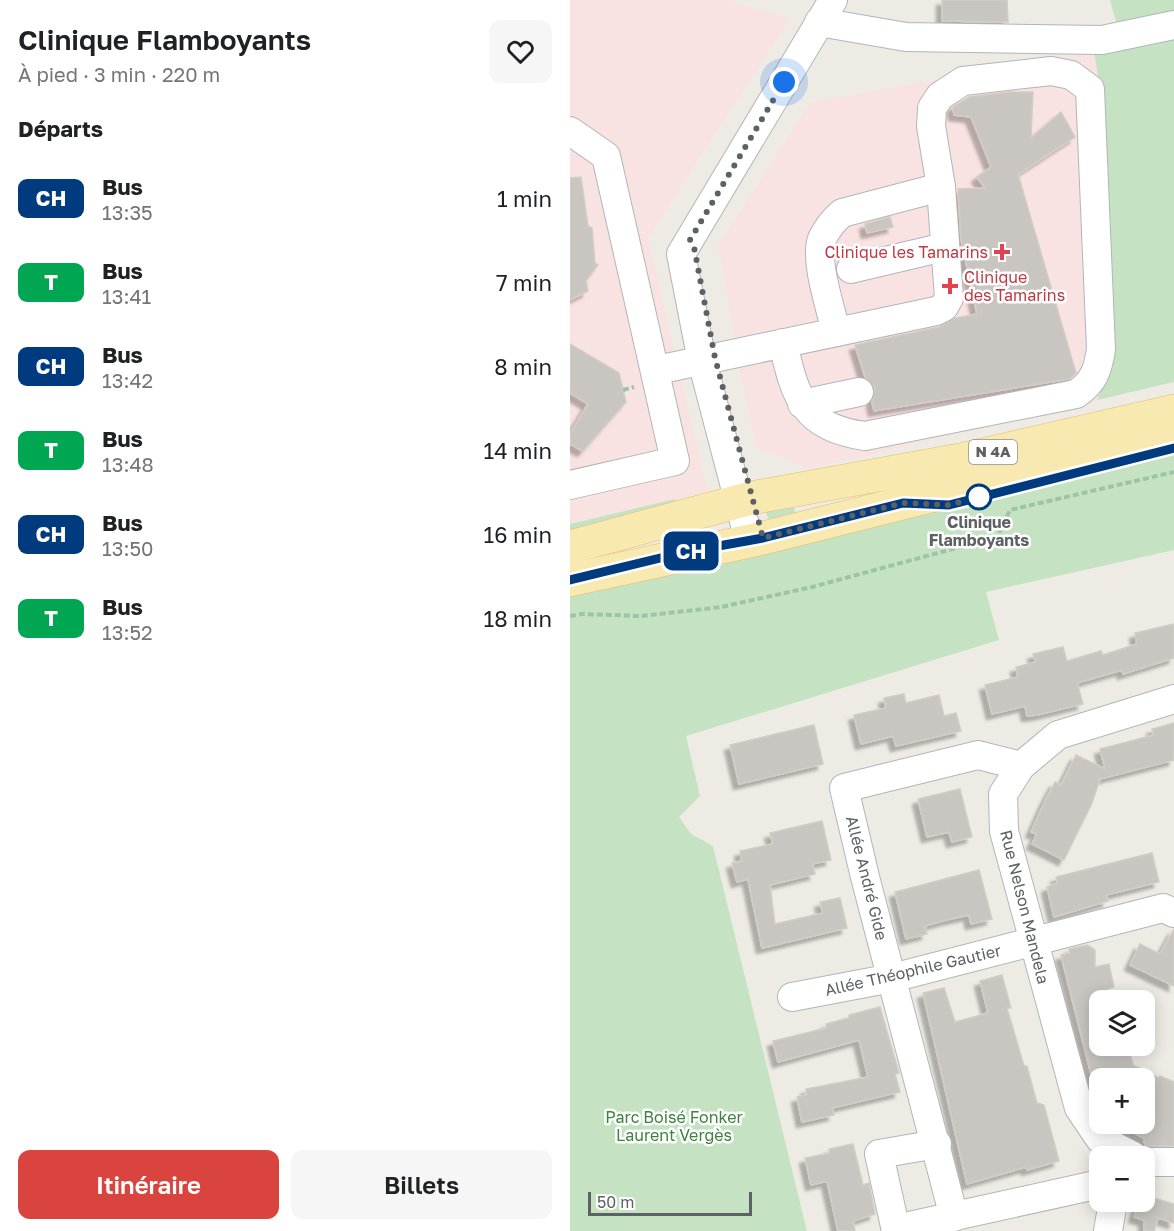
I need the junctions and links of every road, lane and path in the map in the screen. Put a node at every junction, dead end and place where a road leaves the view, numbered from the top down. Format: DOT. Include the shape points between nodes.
graph roads {
  1 [pos="826,11"];
  2 [pos="1174,26"];
  3 [pos="570,131"];
  4 [pos="941,187"];
  5 [pos="944,247"];
  6 [pos="851,269"];
  7 [pos="836,332"];
  8 [pos="783,343"];
  9 [pos="709,359"];
  10 [pos="657,370"];
  11 [pos="859,392"];
  12 [pos="802,404"];
  13 [pos="1174,411"];
  14 [pos="1174,435"];
  15 [pos="1174,448"];
  16 [pos="1174,472"];
  17 [pos="570,485"];
  18 [pos="744,499"];
  19 [pos="903,503"];
  20 [pos="756,539"];
  21 [pos="570,547"];
  22 [pos="570,580"];
  23 [pos="570,616"];
  24 [pos="1174,699"];
  25 [pos="1021,766"];
  26 [pos="1174,913"];
  27 [pos="1033,942"];
  28 [pos="892,978"];
  29 [pos="792,997"];
  30 [pos="937,1144"];
  31 [pos="1112,1146"];
  32 [pos="1155,1160"];
  33 [pos="1174,1162"];
  34 [pos="1089,1186"];
  35 [pos="1112,1212"];
  36 [pos="954,1217"];
  37 [pos="896,1230"];
  38 [pos="1110,1230"];
  1 -- 2 [label="street" via="906,36 1102,40"];
  1 -- 9 [label="street" via="690,240"];
  3 -- 10 [label="street" via="606,156"];
  4 -- 5 [label="street"];
  4 -- 7 [label="street" via="842,213 830,224 821,241 820,260"];
  4 -- 12 [label="street" via="931,126 932,108 951,87 963,81 1051,71 1071,75 1090,89 1101,349 1091,384 1076,394 865,436 829,426"];
  5 -- 6 [label="street"];
  5 -- 7 [label="street" via="949,298 944,307"];
  7 -- 8 [label="street"];
  8 -- 9 [label="street"];
  8 -- 12 [label="street"];
  9 -- 10 [label="street"];
  9 -- 18 [label="street"];
  10 -- 17 [label="street" via="675,461"];
  11 -- 12 [label="street"];
  13 -- 18 [label="main road, N 4A" via="960,460"];
  14 -- 19 [label="main road, N 4A"];
  15 -- 19 [label="street" via="949,505"];
  16 -- 23 [label="path" via="1010,510 998,537 812,587 710,608 642,616"];
  18 -- 20 [label="street"];
  18 -- 21 [label="main road, N 4A"];
  19 -- 20 [label="main road, N 4A"];
  20 -- 22 [label="main road, N 4A"];
  24 -- 25 [label="street, Rue Nelson Mandela" via="1058,735"];
  25 -- 27 [label="street, Rue Nelson Mandela" via="1003,794 1004,831"];
  25 -- 28 [label="street, Allée André Gide" via="978,755 844,788"];
  26 -- 27 [label="street, Allée Théophile Gautier" via="1163,908"];
  27 -- 28 [label="street, Allée Théophile Gautier"];
  27 -- 31 [label="street, Rue Nelson Mandela" via="1079,1108 1100,1139"];
  28 -- 29 [label="street, Allée Théophile Gautier"];
  28 -- 30 [label="street, Allée André Gide"];
  30 -- 36 [label="street, Allée André Gide"];
  30 -- 37 [label="street" via="879,1154"];
  32 -- 33 [label="street, Rue Nelson Mandela"];
  34 -- 36 [label="street"];
  35 -- 38 [label="street"];
  36 -- 37 [label="street"];
}
